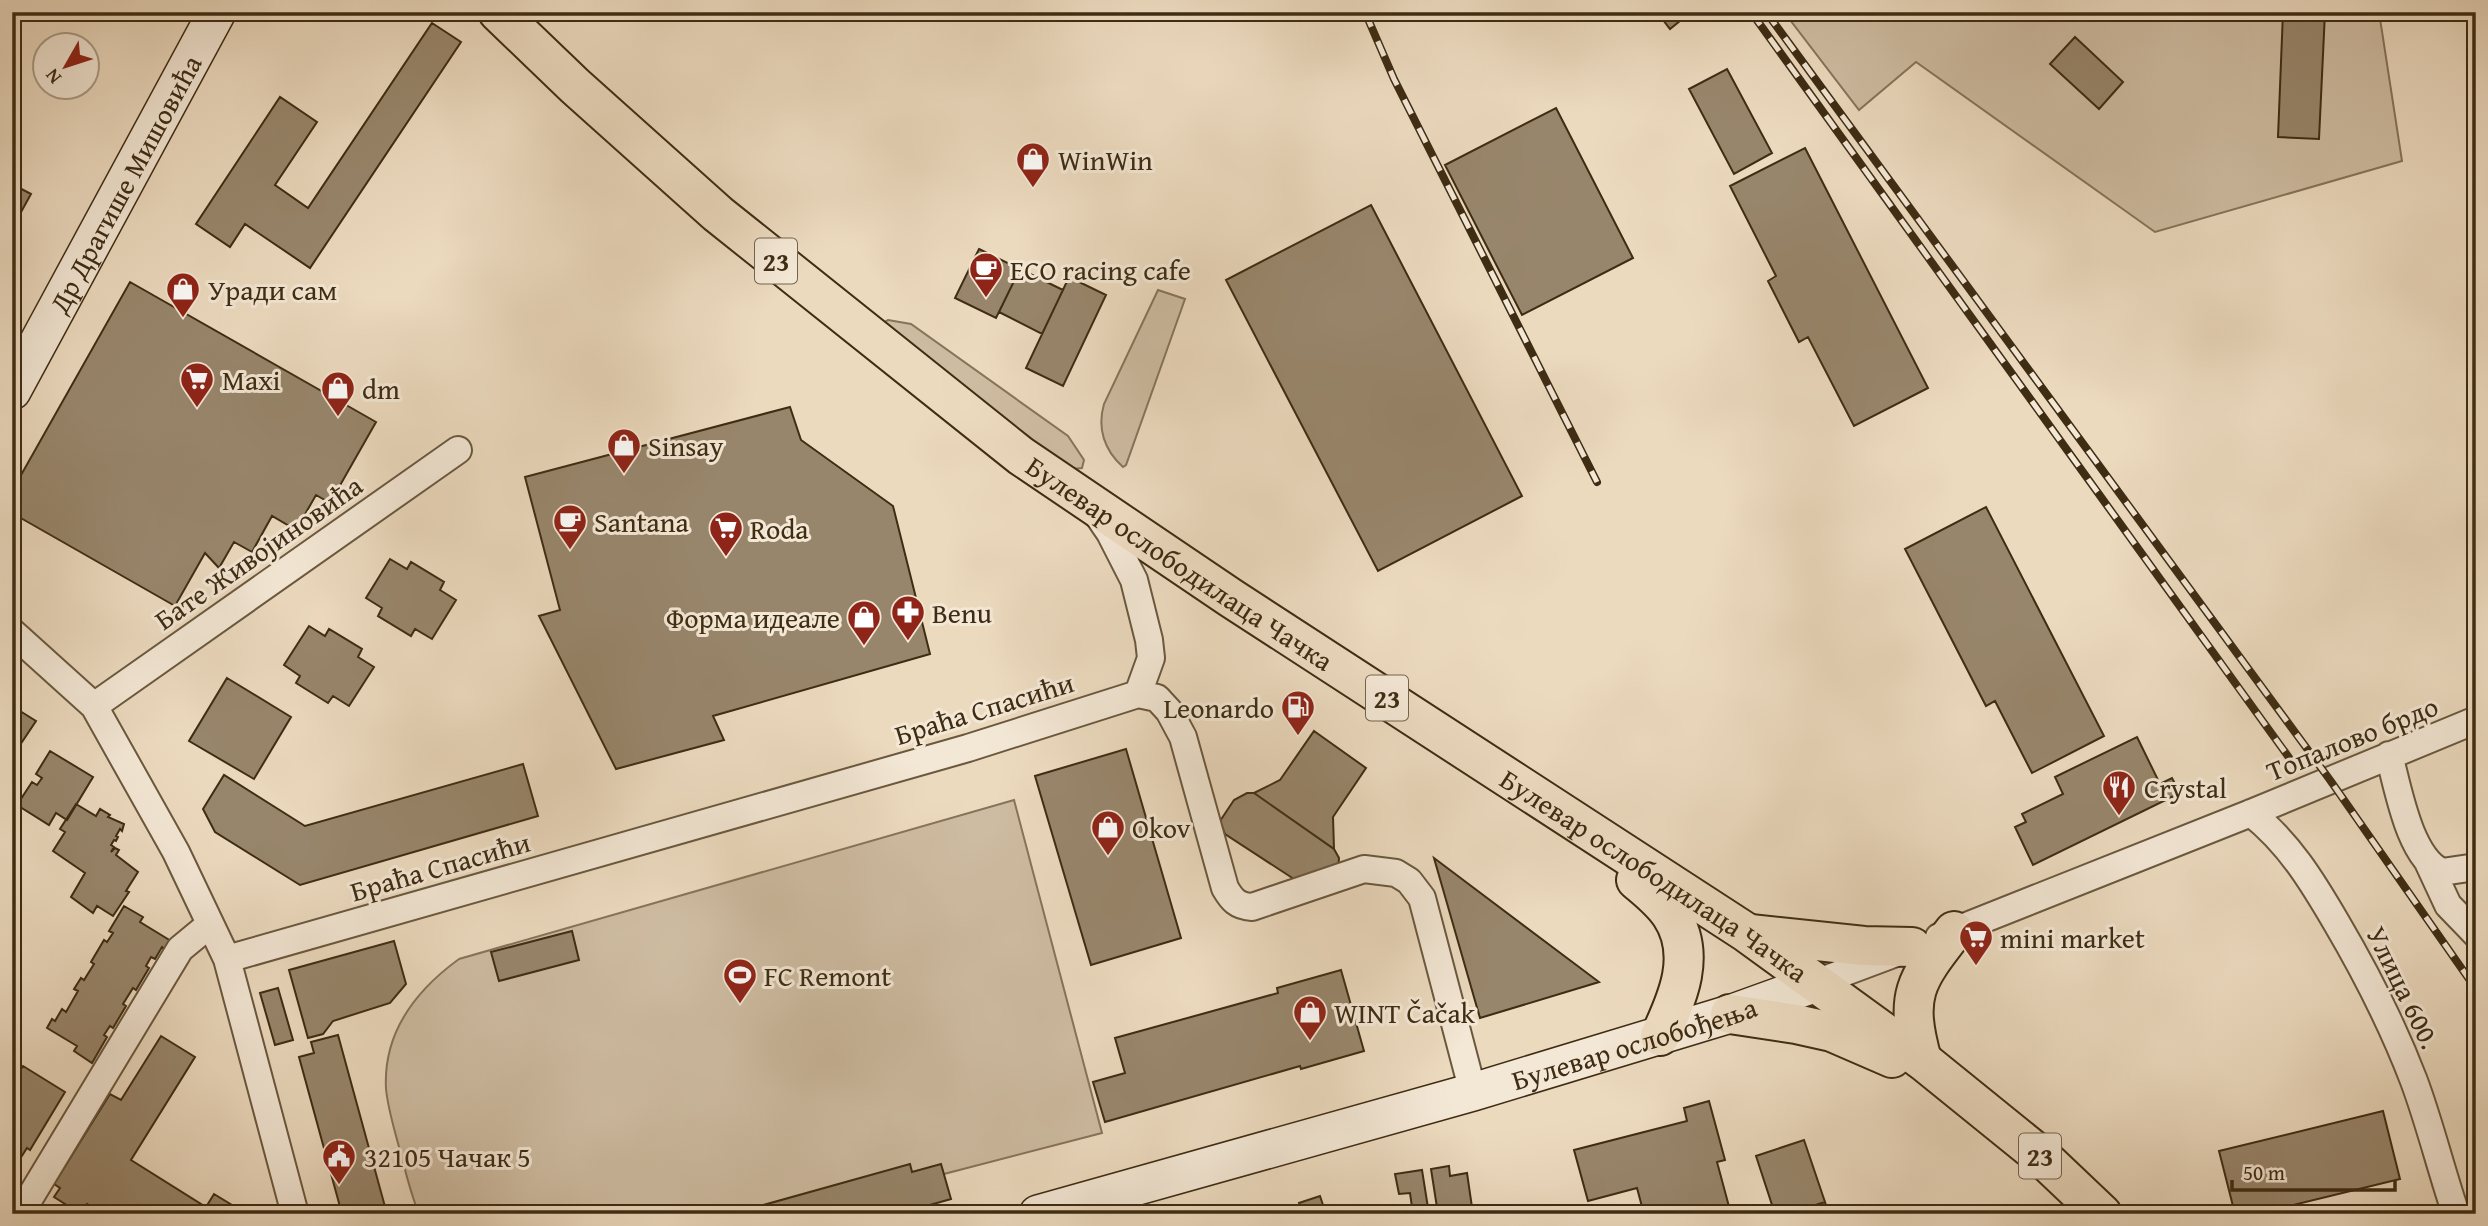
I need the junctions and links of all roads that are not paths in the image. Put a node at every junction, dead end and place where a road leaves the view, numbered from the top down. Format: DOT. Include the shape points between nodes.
graph roads {
  1 [pos="217,12"];
  2 [pos="498,12"];
  3 [pos="12,391"];
  4 [pos="458,450"];
  5 [pos="1088,501"];
  6 [pos="12,632"];
  7 [pos="1138,694"];
  8 [pos="94,706"];
  9 [pos="2476,720"];
  10 [pos="2389,755"];
  11 [pos="2251,813"];
  12 [pos="1611,844"];
  13 [pos="2428,862"];
  14 [pos="2476,867"];
  15 [pos="209,925"];
  16 [pos="1954,931"];
  17 [pos="1747,933"];
  18 [pos="2476,934"];
  19 [pos="1912,947"];
  20 [pos="227,959"];
  21 [pos="1816,983"];
  22 [pos="1730,1014"];
  23 [pos="1660,1036"];
  24 [pos="1932,1068"];
  25 [pos="1473,1092"];
  26 [pos="2476,1212"];
  27 [pos="20,1214"];
  28 [pos="295,1214"];
  29 [pos="1038,1214"];
  30 [pos="2102,1214"];
  31 [pos="2456,1214"];
  32 [pos="2463,1214"];
  1 -- 3 [label="main road, Др Драгише Мишовића"];
  2 -- 5 [label="main road, Булевар ослободилаца Чачка / 23" via="747,237 984,428"];
  4 -- 8 [label="street, Бате Живојиновића"];
  5 -- 7 [label="street" via="1121,552 1141,604 1151,658"];
  5 -- 12 [label="main road, Булевар ослободилаца Чачка / 23"];
  6 -- 8 [label="street"];
  7 -- 20 [label="street, Браћа Спасићи" via="955,751"];
  7 -- 25 [label="street" via="1157,698 1182,737 1225,888 1241,906 1252,907 1364,869 1396,873 1409,881 1422,898"];
  8 -- 15 [label="street" via="176,852"];
  9 -- 10 [label="street, Топалово брдо"];
  10 -- 11 [label="street, Топалово брдо"];
  10 -- 13 [label="street" via="2414,838"];
  11 -- 16 [label="street, Булевар ослобођења"];
  11 -- 31 [label="street, Улица 600." via="2291,852 2326,904 2379,1001 2414,1082"];
  12 -- 17 [label="main road, Булевар ослободилаца Чачка / 23"];
  12 -- 23 [label="main road" via="1625,866 1672,915 1684,950 1682,981"];
  13 -- 14 [label="street" via="2442,872"];
  13 -- 18 [label="street" via="2448,905"];
  15 -- 20 [label="street"];
  15 -- 27 [label="street" via="180,949"];
  16 -- 19 [label="street, Булевар ослобођења"];
  16 -- 24 [label="main road" via="1925,967 1914,991 1913,1023"];
  17 -- 19 [label="main road"];
  17 -- 21 [label="main road, Булевар ослободилаца Чачка / 23"];
  19 -- 21 [label="street, Булевар ослобођења"];
  20 -- 28 [label="street"];
  21 -- 22 [label="main road, Булевар ослобођења"];
  21 -- 24 [label="main road, Булевар ослободилаца Чачка / 23"];
  22 -- 23 [label="main road, Булевар ослобођења"];
  22 -- 24 [label="main road" via="1832,1032 1890,1058"];
  23 -- 25 [label="main road, Булевар ослобођења"];
  24 -- 30 [label="main road, Булевар ослободилаца Чачка / 23" via="2043,1158"];
  25 -- 29 [label="main road, Булевар ослобођења"];
  26 -- 32 [label="street"];
}
